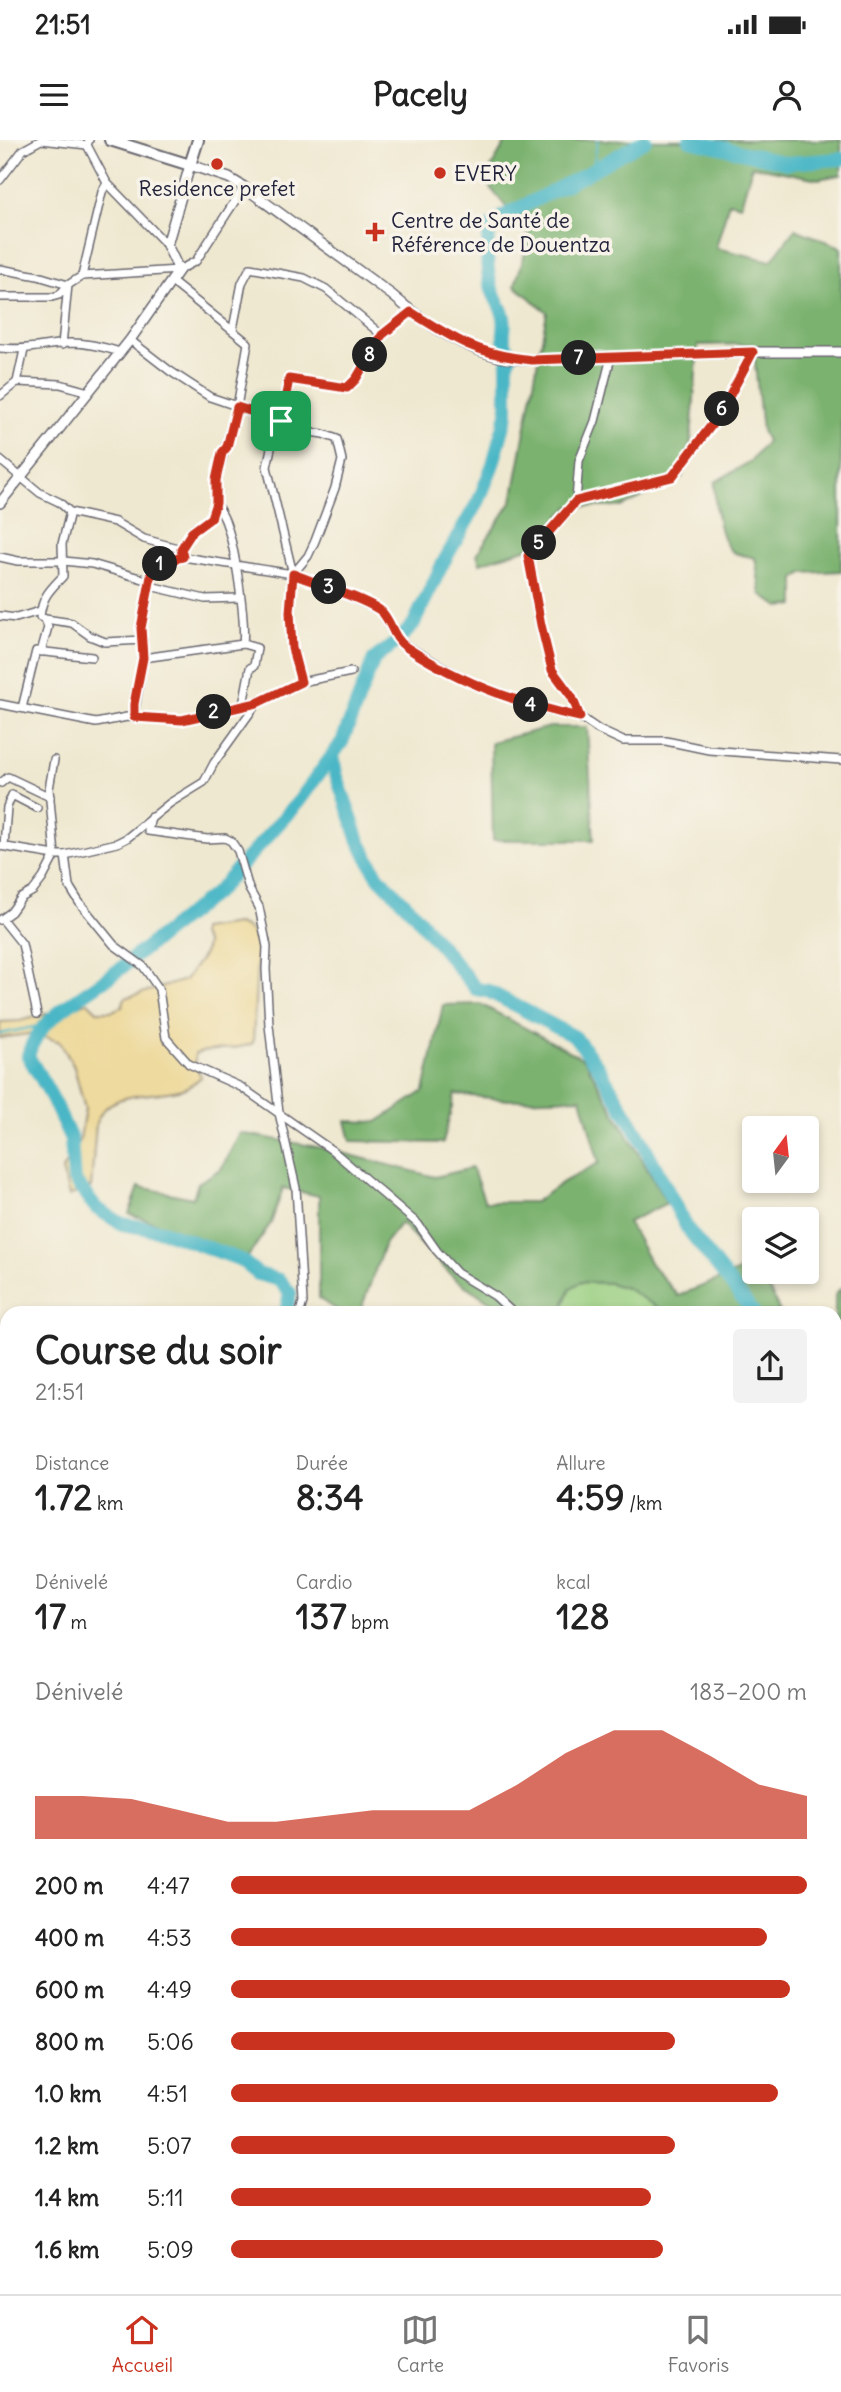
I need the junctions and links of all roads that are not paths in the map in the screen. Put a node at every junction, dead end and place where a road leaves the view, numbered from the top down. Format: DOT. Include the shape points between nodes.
graph roads {
  1 [pos="110,140"];
  2 [pos="198,140"];
  3 [pos="88,143"];
  4 [pos="190,164"];
  5 [pos="0,180"];
  6 [pos="107,183"];
  7 [pos="244,187"];
  8 [pos="167,245"];
  9 [pos="0,269"];
  10 [pos="179,271"];
  11 [pos="82,276"];
  12 [pos="172,282"];
  13 [pos="68,285"];
  14 [pos="0,297"];
  15 [pos="411,312"];
  16 [pos="233,329"];
  17 [pos="382,335"];
  18 [pos="130,340"];
  19 [pos="62,345"];
  20 [pos="0,348"];
  21 [pos="24,350"];
  22 [pos="120,352"];
  23 [pos="753,352"];
  24 [pos="841,352"];
  25 [pos="611,357"];
  26 [pos="17,382"];
  27 [pos="89,392"];
  28 [pos="0,396"];
  29 [pos="237,407"];
  30 [pos="281,421"];
  31 [pos="0,460"];
  32 [pos="22,476"];
  33 [pos="576,501"];
  34 [pos="0,503"];
  35 [pos="216,503"];
  36 [pos="70,512"];
  37 [pos="182,553"];
  38 [pos="0,557"];
  39 [pos="64,561"];
  40 [pos="235,566"];
  41 [pos="293,574"];
  42 [pos="150,584"];
  43 [pos="239,598"];
  44 [pos="42,615"];
  45 [pos="0,617"];
  46 [pos="143,640"];
  47 [pos="243,644"];
  48 [pos="41,652"];
  49 [pos="92,657"];
  50 [pos="143,658"];
  51 [pos="351,672"];
  52 [pos="301,682"];
  53 [pos="257,703"];
  54 [pos="0,704"];
  55 [pos="243,705"];
  56 [pos="22,708"];
  57 [pos="134,717"];
  58 [pos="580,717"];
  59 [pos="54,760"];
  60 [pos="841,760"];
  61 [pos="1,783"];
  62 [pos="50,797"];
  63 [pos="37,808"];
  64 [pos="151,817"];
  65 [pos="2,846"];
  66 [pos="55,855"];
  67 [pos="65,855"];
  68 [pos="1,920"];
  69 [pos="37,1013"];
  70 [pos="279,1113"];
  71 [pos="302,1306"];
  72 [pos="506,1306"];
  1 -- 4 [label="main road"];
  2 -- 4 [label="main road"];
  3 -- 5 [label="street" via="41,140 23,150"];
  3 -- 6 [label="street"];
  4 -- 7 [label="street"];
  4 -- 8 [label="street"];
  6 -- 8 [label="street"];
  6 -- 11 [label="street"];
  7 -- 10 [label="street" via="196,261"];
  7 -- 15 [label="street"];
  8 -- 10 [label="street"];
  9 -- 13 [label="street"];
  10 -- 11 [label="street"];
  10 -- 12 [label="street"];
  11 -- 13 [label="street"];
  12 -- 16 [label="street"];
  12 -- 18 [label="street"];
  13 -- 14 [label="street" via="52,297"];
  13 -- 19 [label="street"];
  15 -- 17 [label="street"];
  15 -- 25 [label="street" via="453,338 501,357"];
  16 -- 17 [label="street" via="242,283 250,268 304,278 326,289"];
  16 -- 29 [label="street" via="248,343"];
  17 -- 30 [label="street" via="347,388 289,379"];
  18 -- 22 [label="street"];
  18 -- 29 [label="street" via="209,397"];
  19 -- 21 [label="street"];
  19 -- 22 [label="street" via="101,345"];
  20 -- 21 [label="street"];
  21 -- 26 [label="street"];
  22 -- 27 [label="street"];
  23 -- 24 [label="street"];
  23 -- 25 [label="street"];
  23 -- 33 [label="street" via="720,414 672,477"];
  25 -- 33 [label="street" via="595,421 579,461"];
  26 -- 27 [label="street" via="60,384"];
  26 -- 28 [label="street"];
  27 -- 32 [label="street"];
  29 -- 30 [label="street"];
  29 -- 35 [label="street" via="216,480"];
  30 -- 41 [label="street" via="267,467"];
  30 -- 41 [label="street" via="290,429 337,439 342,460 315,541"];
  31 -- 32 [label="street"];
  32 -- 34 [label="street"];
  32 -- 36 [label="street"];
  33 -- 58 [label="street" via="528,556 552,670"];
  35 -- 37 [label="street" via="211,518 192,532"];
  35 -- 40 [label="street" via="226,523"];
  36 -- 37 [label="street" via="115,522"];
  36 -- 39 [label="street" via="62,544"];
  37 -- 40 [label="street"];
  37 -- 42 [label="street" via="155,566"];
  38 -- 39 [label="street"];
  39 -- 42 [label="street" via="92,564"];
  39 -- 44 [label="street" via="63,576 47,591"];
  40 -- 41 [label="street"];
  40 -- 43 [label="street"];
  41 -- 52 [label="street" via="292,648"];
  41 -- 58 [label="street" via="381,611 398,641 469,682 538,708"];
  42 -- 43 [label="street" via="195,597"];
  42 -- 46 [label="street"];
  43 -- 47 [label="street"];
  44 -- 45 [label="street"];
  44 -- 46 [label="street" via="72,623 105,642"];
  44 -- 48 [label="street" via="48,627"];
  46 -- 50 [label="street"];
  47 -- 50 [label="street"];
  47 -- 55 [label="street" via="257,648"];
  48 -- 49 [label="street"];
  48 -- 56 [label="street" via="36,651"];
  50 -- 57 [label="street"];
  51 -- 52 [label="street"];
  52 -- 53 [label="street"];
  53 -- 55 [label="street"];
  53 -- 64 [label="street" via="204,782"];
  54 -- 56 [label="street"];
  55 -- 57 [label="street" via="182,720"];
  56 -- 57 [label="street" via="96,723"];
  58 -- 60 [label="street" via="623,741 666,741 709,750"];
  59 -- 62 [label="street"];
  61 -- 62 [label="street" via="8,778"];
  62 -- 66 [label="street"];
  63 -- 65 [label="street" via="12,796"];
  64 -- 67 [label="street" via="117,843"];
  64 -- 70 [label="street" via="148,831 225,838 238,851 259,907 267,947 269,1025"];
  65 -- 66 [label="street"];
  66 -- 67 [label="street"];
  66 -- 68 [label="street" via="33,891"];
  67 -- 70 [label="street" via="69,886 79,902 114,945 143,966 159,989 166,1038 189,1064 241,1087"];
  68 -- 69 [label="street" via="22,944"];
  70 -- 71 [label="street" via="296,1188"];
  70 -- 72 [label="street" via="364,1176 418,1224 457,1273"];
}
